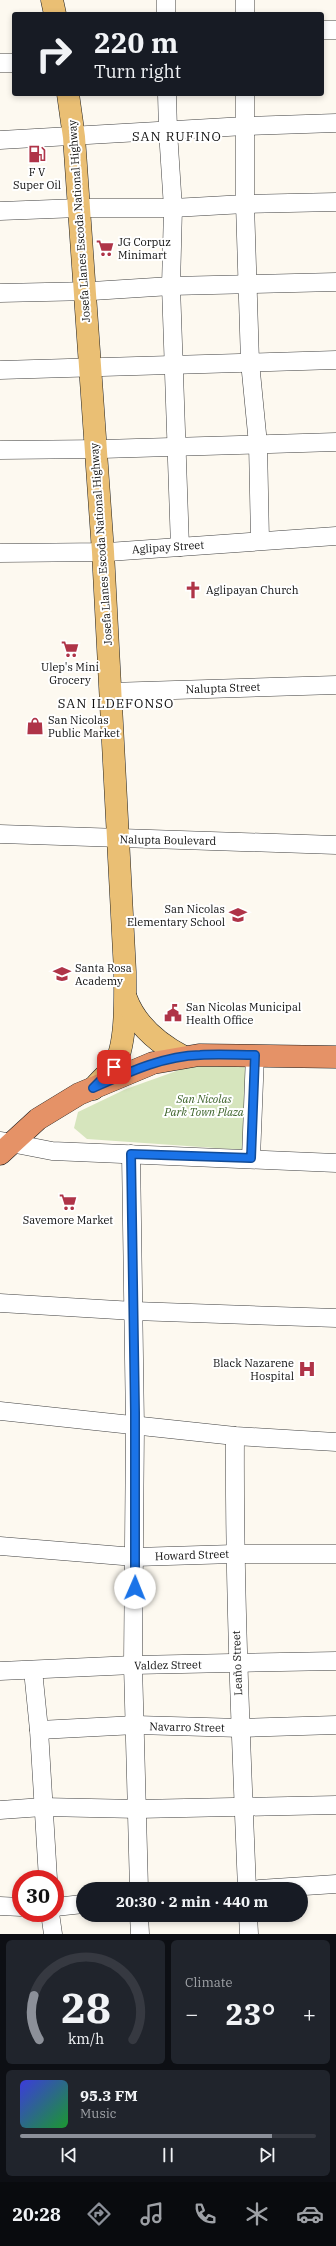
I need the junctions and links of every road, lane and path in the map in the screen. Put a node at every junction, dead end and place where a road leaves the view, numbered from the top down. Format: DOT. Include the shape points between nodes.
graph roads {
  1 [pos="52,0"];
  2 [pos="166,0"];
  3 [pos="245,0"];
  4 [pos="55,12"];
  5 [pos="166,12"];
  6 [pos="245,12"];
  7 [pos="324,30"];
  8 [pos="336,30"];
  9 [pos="0,63"];
  10 [pos="12,63"];
  11 [pos="68,96"];
  12 [pos="167,96"];
  13 [pos="245,96"];
  14 [pos="336,123"];
  15 [pos="245,126"];
  16 [pos="168,131"];
  17 [pos="74,137"];
  18 [pos="0,140"];
  19 [pos="336,202"];
  20 [pos="245,204"];
  21 [pos="79,208"];
  22 [pos="173,208"];
  23 [pos="0,211"];
  24 [pos="336,282"];
  25 [pos="249,284"];
  26 [pos="171,286"];
  27 [pos="84,291"];
  28 [pos="0,293"];
  29 [pos="336,360"];
  30 [pos="250,362"];
  31 [pos="175,366"];
  32 [pos="89,368"];
  33 [pos="0,370"];
  34 [pos="336,442"];
  35 [pos="258,444"];
  36 [pos="176,446"];
  37 [pos="94,449"];
  38 [pos="0,450"];
  39 [pos="336,536"];
  40 [pos="260,540"];
  41 [pos="180,547"];
  42 [pos="103,552"];
  43 [pos="0,553"];
  44 [pos="336,685"];
  45 [pos="110,692"];
  46 [pos="0,834"];
  47 [pos="118,839"];
  48 [pos="336,845"];
  49 [pos="125,995"];
  50 [pos="255,1055"];
  51 [pos="184,1057"];
  52 [pos="336,1057"];
  53 [pos="93,1088"];
  54 [pos="4,1146"];
  55 [pos="131,1154"];
  56 [pos="251,1158"];
  57 [pos="336,1163"];
  58 [pos="0,1303"];
  59 [pos="134,1311"];
  60 [pos="336,1318"];
  61 [pos="0,1411"];
  62 [pos="135,1426"];
  63 [pos="235,1436"];
  64 [pos="336,1442"];
  65 [pos="0,1546"];
  66 [pos="234,1554"];
  67 [pos="336,1554"];
  68 [pos="135,1557"];
  69 [pos="336,1661"];
  70 [pos="237,1664"];
  71 [pos="133,1665"];
  72 [pos="33,1670"];
  73 [pos="0,1671"];
  74 [pos="336,1725"];
  75 [pos="136,1726"];
  76 [pos="241,1728"];
  77 [pos="39,1730"];
  78 [pos="336,1805"];
  79 [pos="244,1806"];
  80 [pos="43,1807"];
  81 [pos="138,1809"];
  82 [pos="0,1810"];
  83 [pos="47,1870"];
  84 [pos="139,1882"];
  85 [pos="247,1882"];
  86 [pos="336,1884"];
  87 [pos="308,1886"];
  88 [pos="76,1905"];
  89 [pos="0,1906"];
  90 [pos="64,1906"];
  91 [pos="12,1907"];
  92 [pos="51,1922"];
  93 [pos="139,1922"];
  94 [pos="249,1922"];
  95 [pos="53,1934"];
  96 [pos="140,1934"];
  97 [pos="250,1934"];
  1 -- 4 [label="main road"];
  2 -- 5 [label="street"];
  3 -- 6 [label="street"];
  7 -- 8 [label="street"];
  9 -- 10 [label="street"];
  11 -- 17 [label="main road, Josefa Llanes Escoda National Highway"];
  12 -- 16 [label="street"];
  13 -- 15 [label="street"];
  14 -- 15 [label="street"];
  15 -- 16 [label="street"];
  15 -- 20 [label="street"];
  16 -- 17 [label="street"];
  16 -- 22 [label="street"];
  17 -- 18 [label="street"];
  17 -- 21 [label="main road, Josefa Llanes Escoda National Highway"];
  19 -- 20 [label="street"];
  20 -- 22 [label="street"];
  20 -- 25 [label="street"];
  21 -- 22 [label="street"];
  21 -- 23 [label="street"];
  21 -- 27 [label="main road, Josefa Llanes Escoda National Highway"];
  22 -- 26 [label="street"];
  24 -- 25 [label="street"];
  25 -- 26 [label="street"];
  25 -- 30 [label="street"];
  26 -- 27 [label="street"];
  26 -- 31 [label="street"];
  27 -- 28 [label="street"];
  27 -- 32 [label="main road, Josefa Llanes Escoda National Highway"];
  29 -- 30 [label="street"];
  30 -- 31 [label="street"];
  30 -- 35 [label="street"];
  31 -- 32 [label="street"];
  31 -- 36 [label="street"];
  32 -- 33 [label="street"];
  32 -- 37 [label="main road, Josefa Llanes Escoda National Highway"];
  34 -- 35 [label="street"];
  35 -- 36 [label="street"];
  35 -- 40 [label="street"];
  36 -- 37 [label="street"];
  36 -- 41 [label="street"];
  37 -- 38 [label="street"];
  37 -- 42 [label="main road, Josefa Llanes Escoda National Highway"];
  39 -- 40 [label="street, Aglipay Street"];
  40 -- 41 [label="street, Aglipay Street"];
  41 -- 42 [label="street, Aglipay Street"];
  42 -- 43 [label="street, Aglipay Street"];
  42 -- 45 [label="main road, Josefa Llanes Escoda National Highway"];
  44 -- 45 [label="street, Nalupta Street"];
  45 -- 47 [label="main road, Josefa Llanes Escoda National Highway"];
  46 -- 47 [label="street, Nalupta Boulevard"];
  47 -- 48 [label="street, Nalupta Boulevard"];
  47 -- 49 [label="main road, Josefa Llanes Escoda National Highway"];
  49 -- 51 [label="main road, Josefa Llanes Escoda National Highway" via="133,1013 144,1027 166,1048"];
  49 -- 53 [label="main road, Josefa Llanes Escoda National Highway" via="125,1025 114,1067"];
  50 -- 51 [label="highway" via="199,1054"];
  50 -- 52 [label="highway"];
  50 -- 56 [label="street"];
  51 -- 53 [label="highway" via="153,1063"];
  53 -- 54 [label="highway" via="38,1119"];
  54 -- 55 [label="street"];
  55 -- 56 [label="street"];
  55 -- 59 [label="street"];
  56 -- 57 [label="street"];
  58 -- 59 [label="street"];
  59 -- 60 [label="street"];
  59 -- 62 [label="street"];
  61 -- 62 [label="street"];
  62 -- 63 [label="street"];
  62 -- 68 [label="street"];
  63 -- 64 [label="street"];
  63 -- 66 [label="street, Leaño Street"];
  65 -- 68 [label="street, Howard Street"];
  66 -- 67 [label="street, Howard Street"];
  66 -- 68 [label="street, Howard Street"];
  66 -- 70 [label="street, Leaño Street"];
  68 -- 71 [label="street"];
  69 -- 70 [label="street, Valdez Street"];
  70 -- 71 [label="street, Valdez Street"];
  70 -- 76 [label="street, Leaño Street"];
  71 -- 72 [label="street, Valdez Street"];
  71 -- 75 [label="street"];
  72 -- 73 [label="street, Valdez Street"];
  72 -- 77 [label="street"];
  74 -- 76 [label="street, Navarro Street"];
  75 -- 76 [label="street, Navarro Street"];
  75 -- 77 [label="street, Navarro Street"];
  75 -- 81 [label="street"];
  76 -- 79 [label="street, Leaño Street"];
  77 -- 80 [label="street"];
  78 -- 79 [label="street"];
  79 -- 81 [label="street"];
  79 -- 85 [label="street, Leaño Street"];
  80 -- 81 [label="street"];
  80 -- 82 [label="street"];
  80 -- 83 [label="street"];
  81 -- 84 [label="street"];
  86 -- 87 [label="street"];
  88 -- 90 [label="street"];
  89 -- 91 [label="street"];
  92 -- 95 [label="street"];
  93 -- 96 [label="street"];
  94 -- 97 [label="street"];
}
